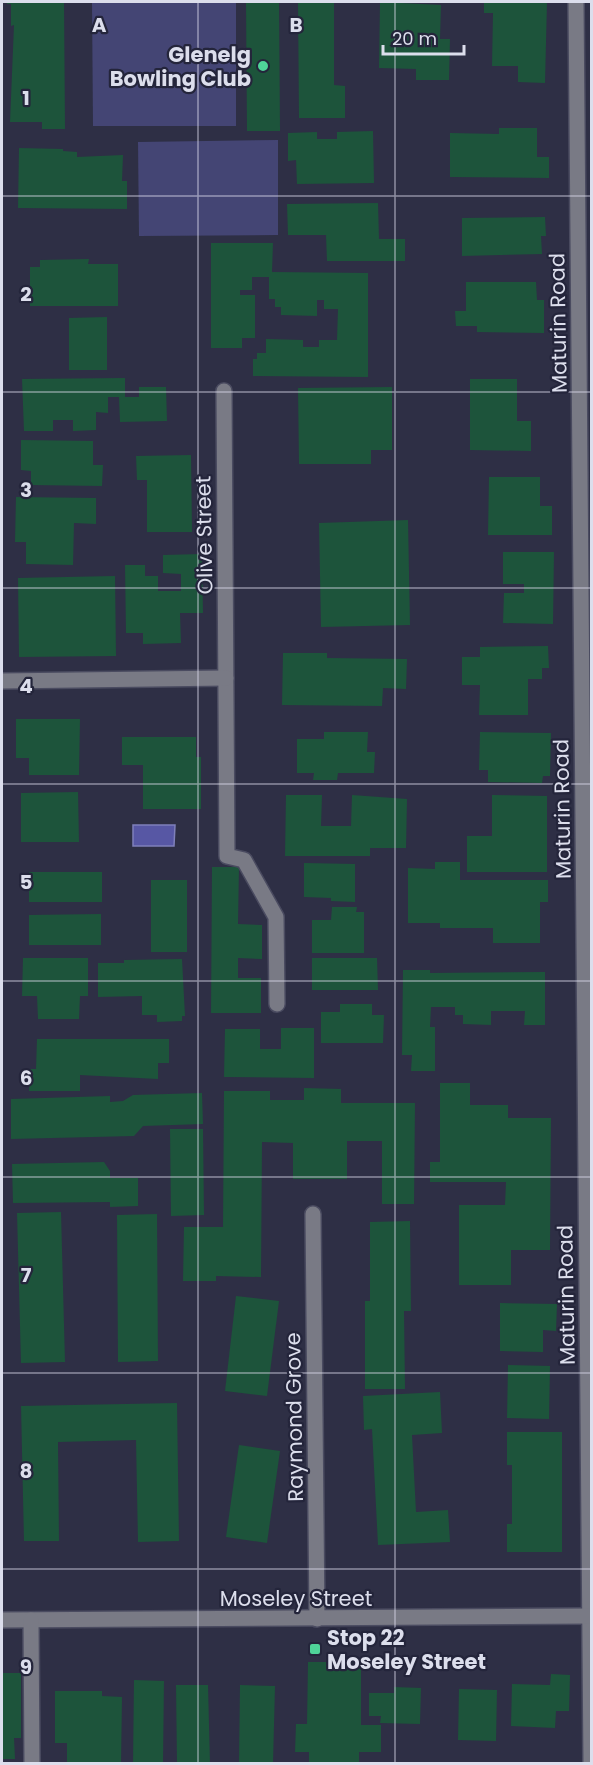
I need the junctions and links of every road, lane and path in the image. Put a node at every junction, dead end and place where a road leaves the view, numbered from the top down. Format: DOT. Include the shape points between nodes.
graph roads {
  1 [pos="576,2"];
  2 [pos="224,391"];
  3 [pos="226,678"];
  4 [pos="2,681"];
  5 [pos="277,1004"];
  6 [pos="313,1214"];
  7 [pos="591,1616"];
  8 [pos="317,1618"];
  9 [pos="2,1620"];
  10 [pos="31,1620"];
  11 [pos="32,1764"];
  12 [pos="591,1764"];
  1 -- 7 [label="street, Maturin Road"];
  2 -- 3 [label="street, Olive Street"];
  3 -- 4 [label="street"];
  3 -- 5 [label="street, Olive Street" via="227,856 244,860 276,917"];
  6 -- 8 [label="street, Raymond Grove"];
  7 -- 8 [label="street, Moseley Street"];
  7 -- 12 [label="street, Maturin Road"];
  8 -- 10 [label="street, Moseley Street"];
  9 -- 10 [label="street, Moseley Street"];
  10 -- 11 [label="street"];
}
